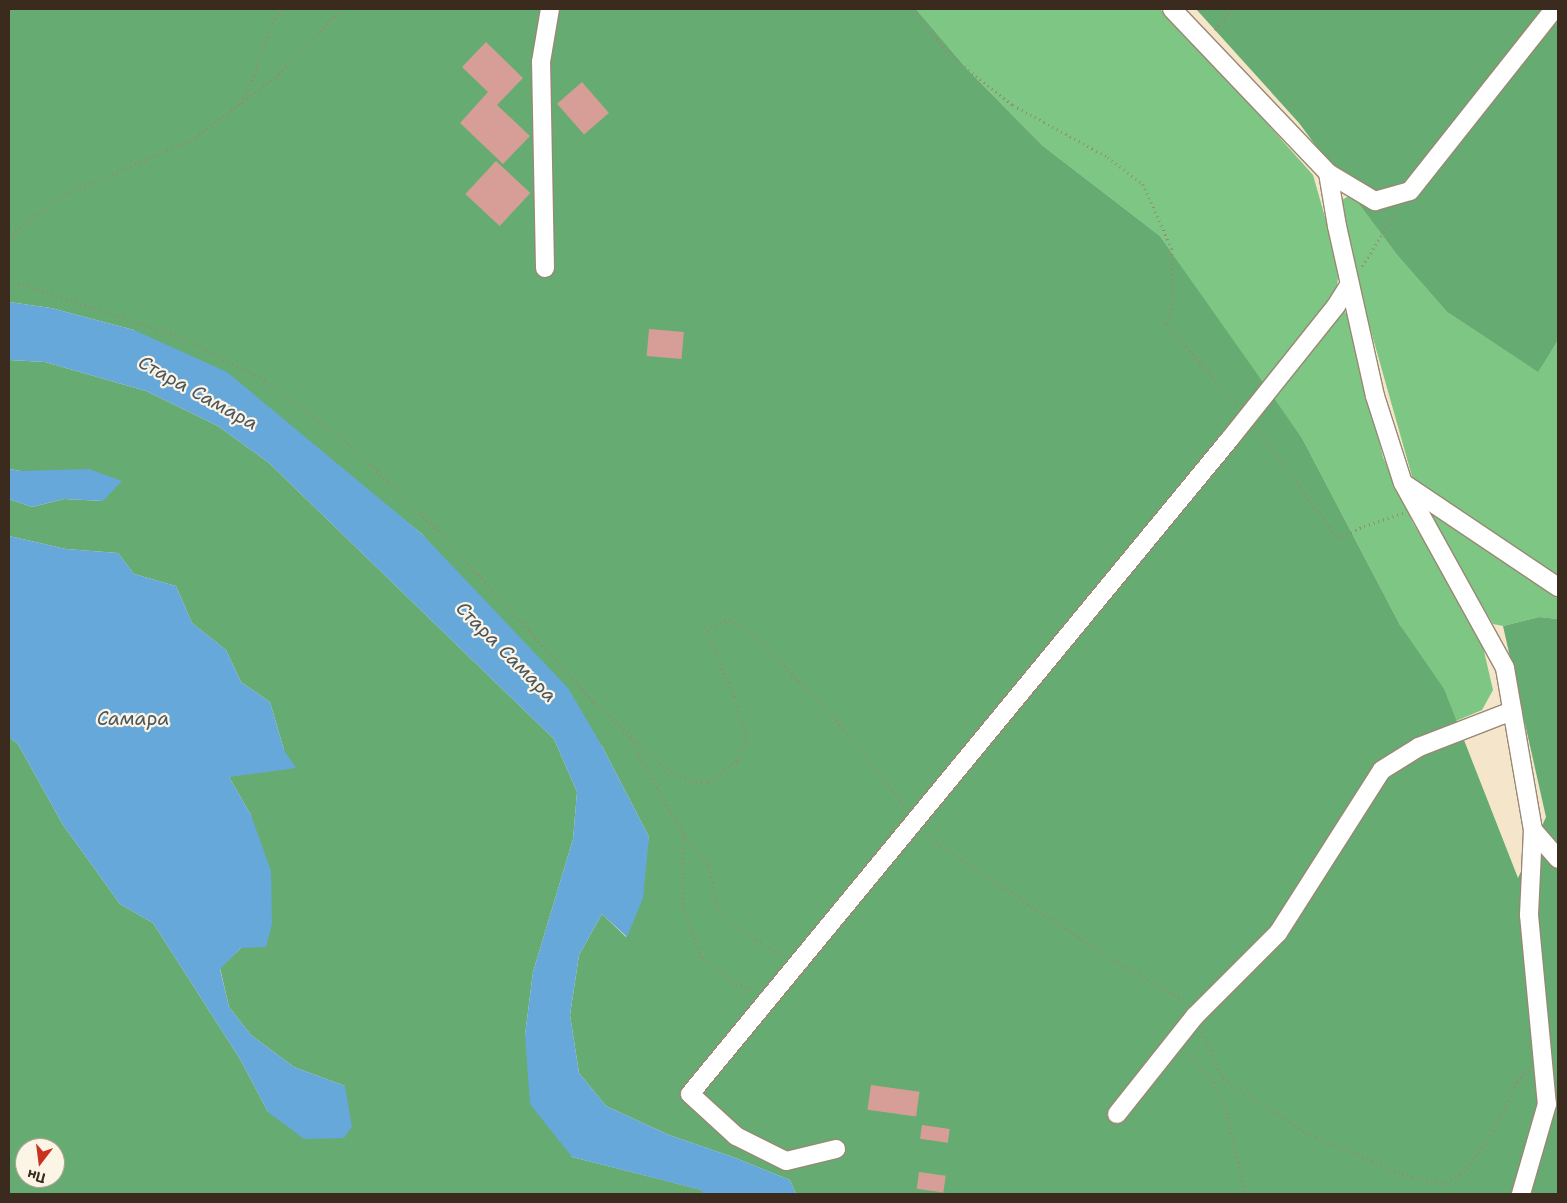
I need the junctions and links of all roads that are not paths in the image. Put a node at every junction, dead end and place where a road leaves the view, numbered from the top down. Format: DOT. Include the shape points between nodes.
graph roads {
  1 [pos="550,9"];
  2 [pos="1172,9"];
  3 [pos="1554,9"];
  4 [pos="1328,173"];
  5 [pos="544,268"];
  6 [pos="1350,284"];
  7 [pos="1403,483"];
  8 [pos="1558,587"];
  9 [pos="1512,711"];
  10 [pos="1533,830"];
  11 [pos="1558,859"];
  12 [pos="1117,1114"];
  13 [pos="836,1148"];
  14 [pos="1521,1194"];
  1 -- 5 [label="lane" via="541,62"];
  2 -- 4 [label="lane"];
  3 -- 4 [label="lane" via="1410,191 1375,201"];
  4 -- 6 [label="lane"];
  6 -- 7 [label="lane" via="1375,396"];
  6 -- 13 [label="lane" via="1248,416 690,1094 736,1136 786,1161"];
  7 -- 8 [label="lane"];
  7 -- 9 [label="lane" via="1505,668"];
  9 -- 10 [label="lane"];
  9 -- 12 [label="lane" via="1419,747 1382,770 1278,933 1195,1016"];
  10 -- 11 [label="lane"];
  10 -- 14 [label="lane" via="1529,915 1547,1104"];
}
